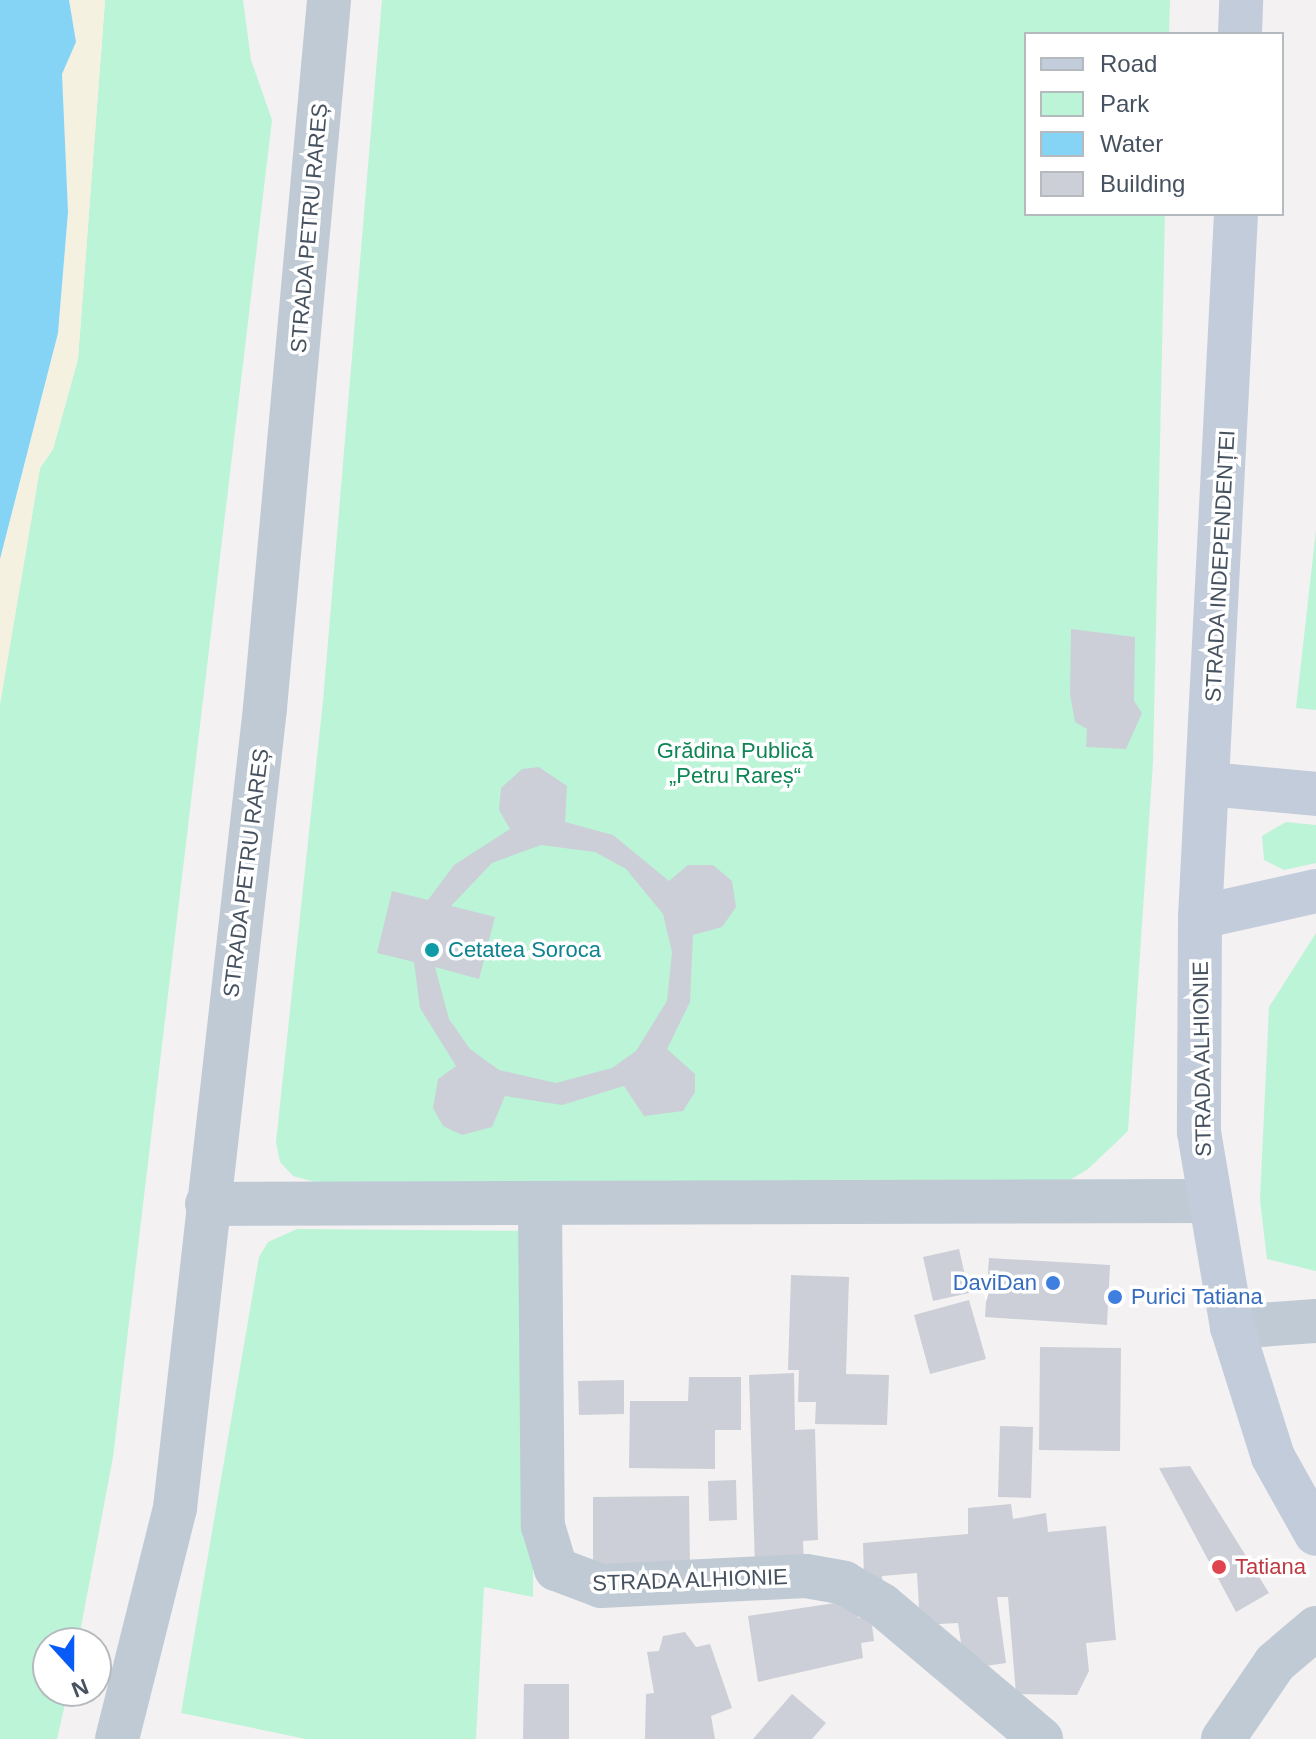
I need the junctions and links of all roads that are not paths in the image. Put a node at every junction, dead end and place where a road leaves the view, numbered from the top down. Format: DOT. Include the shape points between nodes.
graph roads {
  1 [pos="329,0"];
  2 [pos="1241,0"];
  3 [pos="1240,32"];
  4 [pos="1236,216"];
  5 [pos="1209,784"];
  6 [pos="1316,794"];
  7 [pos="1316,891"];
  8 [pos="1200,917"];
  9 [pos="1208,1201"];
  10 [pos="207,1204"];
  11 [pos="540,1208"];
  12 [pos="1316,1321"];
  13 [pos="1232,1327"];
  14 [pos="1316,1534"];
  15 [pos="1316,1628"];
  16 [pos="117,1739"];
  17 [pos="1041,1739"];
  18 [pos="1223,1739"];
  1 -- 10 [label="street, STRADA PETRU RAREȘ" via="265,708"];
  2 -- 3 [label="main road"];
  4 -- 5 [label="main road, STRADA INDEPENDENȚEI"];
  5 -- 6 [label="main road"];
  5 -- 8 [label="main road, STRADA INDEPENDENȚEI"];
  7 -- 8 [label="main road"];
  8 -- 9 [label="main road, STRADA ALHIONIE" via="1199,1132"];
  9 -- 11 [label="street"];
  9 -- 13 [label="main road, STRADA ALHIONIE"];
  10 -- 11 [label="street"];
  10 -- 16 [label="street, STRADA PETRU RAREȘ" via="175,1508"];
  11 -- 17 [label="street, STRADA ALHIONIE" via="543,1526 556,1569 573,1582 601,1586 806,1576 844,1583 882,1605"];
  12 -- 13 [label="street"];
  13 -- 14 [label="main road, STRADA ALHIONIE" via="1273,1457"];
  15 -- 18 [label="street" via="1275,1663"];
}
